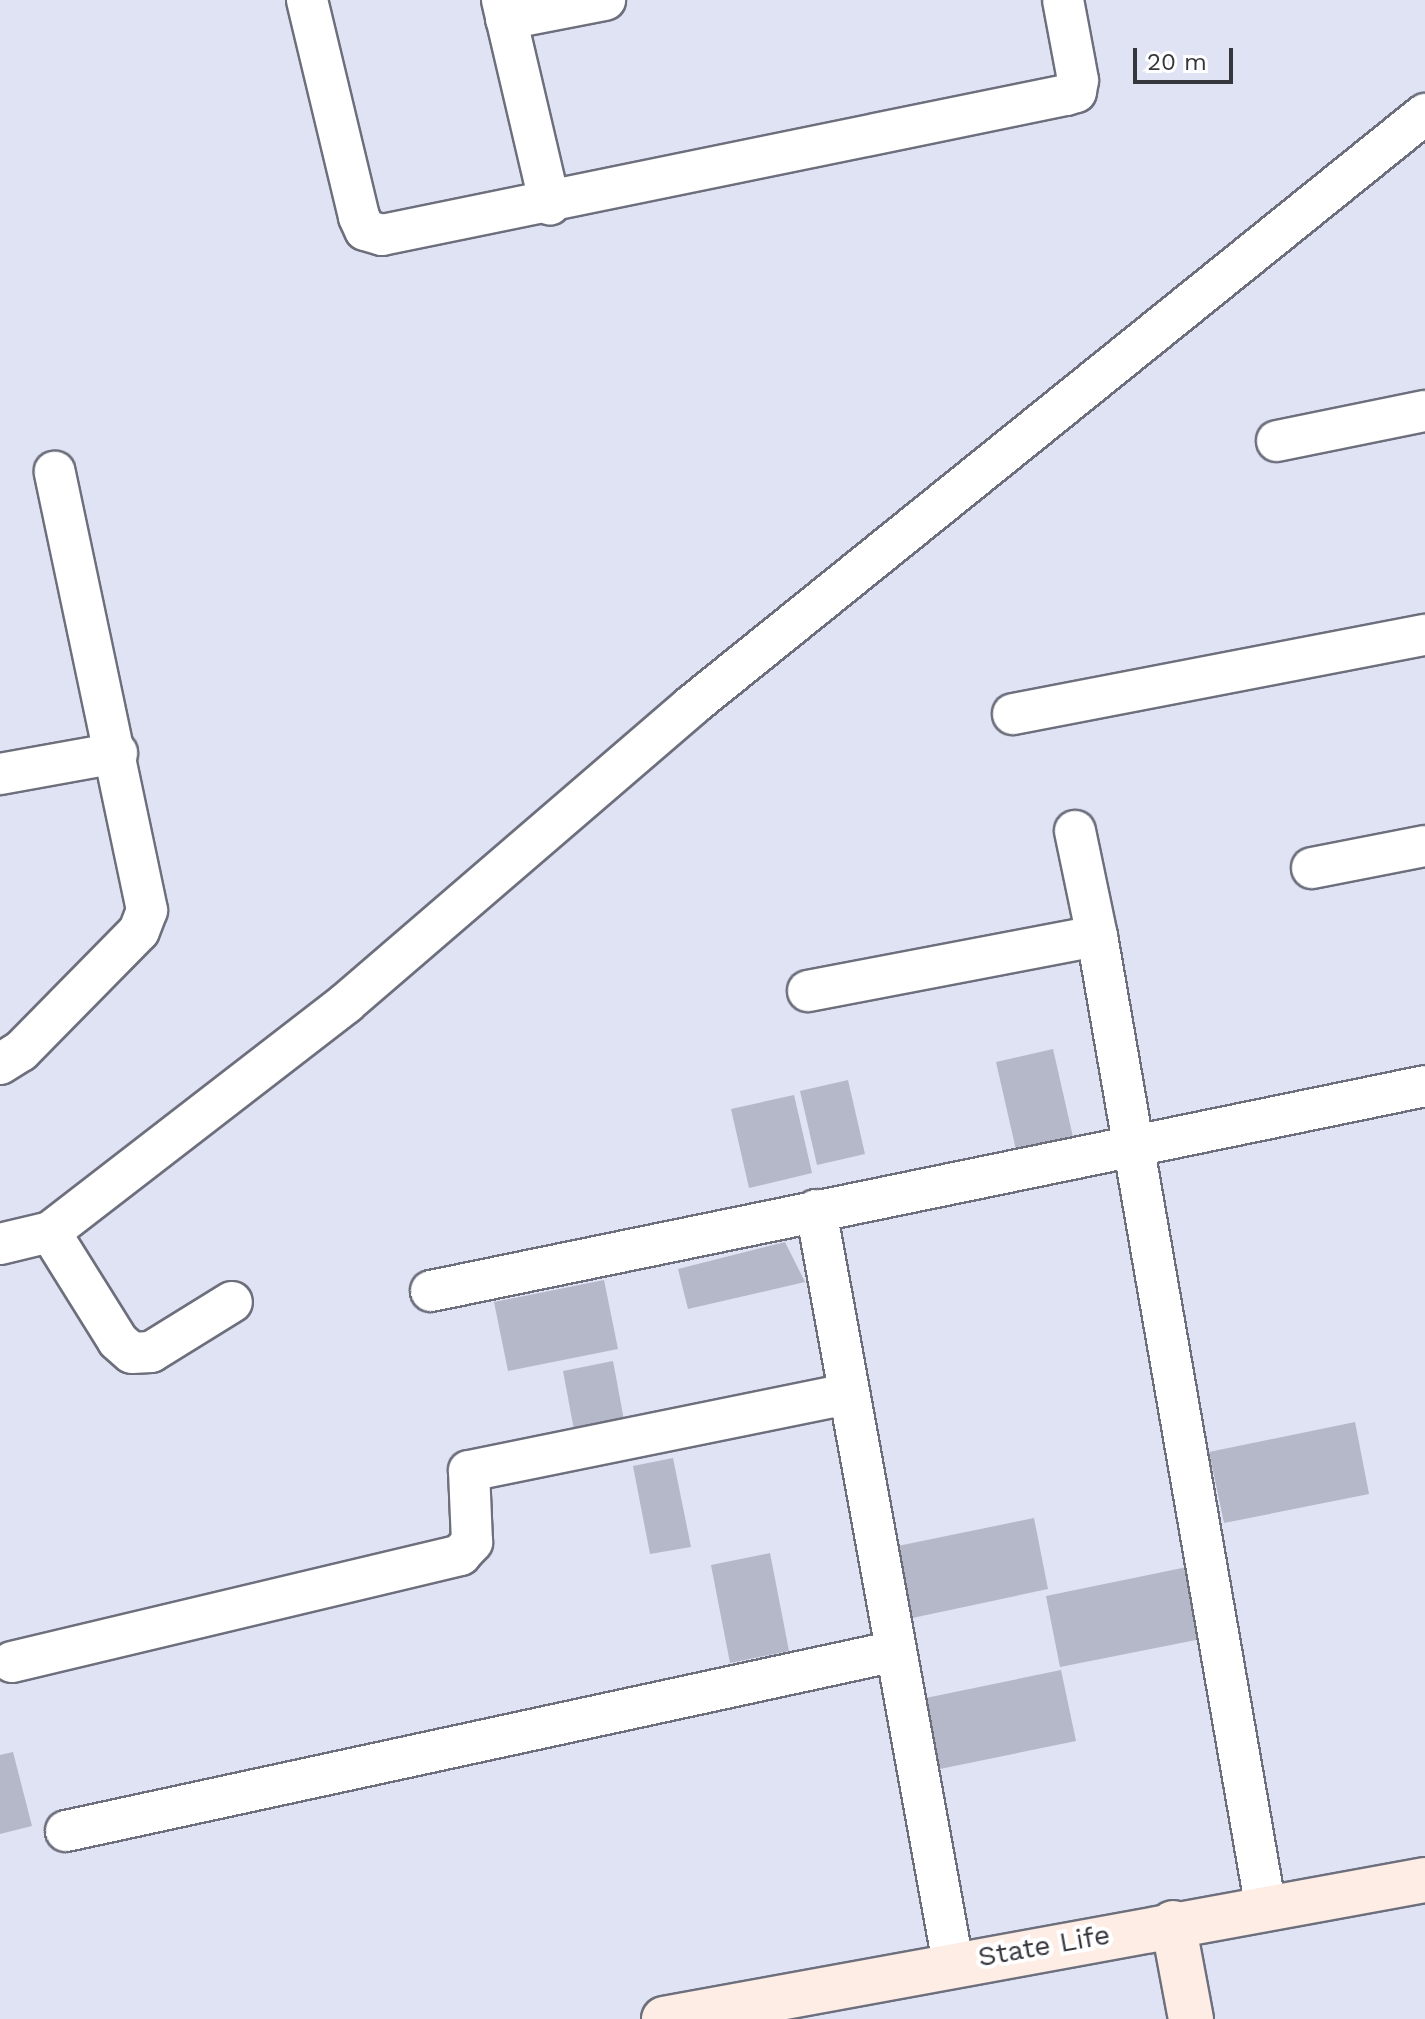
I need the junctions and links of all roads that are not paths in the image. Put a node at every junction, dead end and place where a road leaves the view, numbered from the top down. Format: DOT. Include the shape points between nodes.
graph roads {
  1 [pos="307,0"];
  2 [pos="605,0"];
  3 [pos="1063,0"];
  4 [pos="504,10"];
  5 [pos="1425,114"];
  6 [pos="550,204"];
  7 [pos="1425,411"];
  8 [pos="1277,441"];
  9 [pos="55,472"];
  10 [pos="1425,635"];
  11 [pos="1013,714"];
  12 [pos="117,753"];
  13 [pos="0,774"];
  14 [pos="1075,831"];
  15 [pos="1425,846"];
  16 [pos="1312,868"];
  17 [pos="1097,936"];
  18 [pos="808,991"];
  19 [pos="0,1064"];
  20 [pos="1425,1086"];
  21 [pos="1132,1143"];
  22 [pos="816,1210"];
  23 [pos="50,1232"];
  24 [pos="0,1244"];
  25 [pos="431,1291"];
  26 [pos="232,1302"];
  27 [pos="849,1394"];
  28 [pos="896,1651"];
  29 [pos="12,1662"];
  30 [pos="66,1831"];
  31 [pos="1425,1880"];
  32 [pos="1266,1909"];
  33 [pos="1173,1923"];
  34 [pos="953,1963"];
  35 [pos="664,2019"];
  36 [pos="1191,2019"];
  1 -- 6 [label="street" via="365,230 382,235"];
  2 -- 4 [label="street"];
  3 -- 6 [label="street" via="1076,92"];
  4 -- 6 [label="street"];
  5 -- 23 [label="street" via="691,706 346,1003"];
  7 -- 8 [label="street"];
  9 -- 12 [label="street"];
  10 -- 11 [label="street"];
  12 -- 13 [label="street"];
  12 -- 19 [label="street" via="147,910 139,931 21,1051"];
  14 -- 17 [label="street"];
  15 -- 16 [label="street"];
  17 -- 18 [label="street"];
  17 -- 21 [label="street"];
  20 -- 21 [label="street"];
  21 -- 22 [label="street"];
  21 -- 32 [label="street"];
  22 -- 25 [label="street"];
  22 -- 27 [label="street"];
  23 -- 24 [label="street"];
  23 -- 26 [label="street" via="118,1341 132,1353 151,1352"];
  27 -- 28 [label="street"];
  27 -- 29 [label="street" via="469,1471 472,1542 460,1555"];
  28 -- 30 [label="street"];
  28 -- 34 [label="street"];
  31 -- 32 [label="street, State Life"];
  32 -- 33 [label="street, State Life"];
  33 -- 34 [label="street, State Life"];
  33 -- 36 [label="street"];
  34 -- 35 [label="street, State Life"];
}
